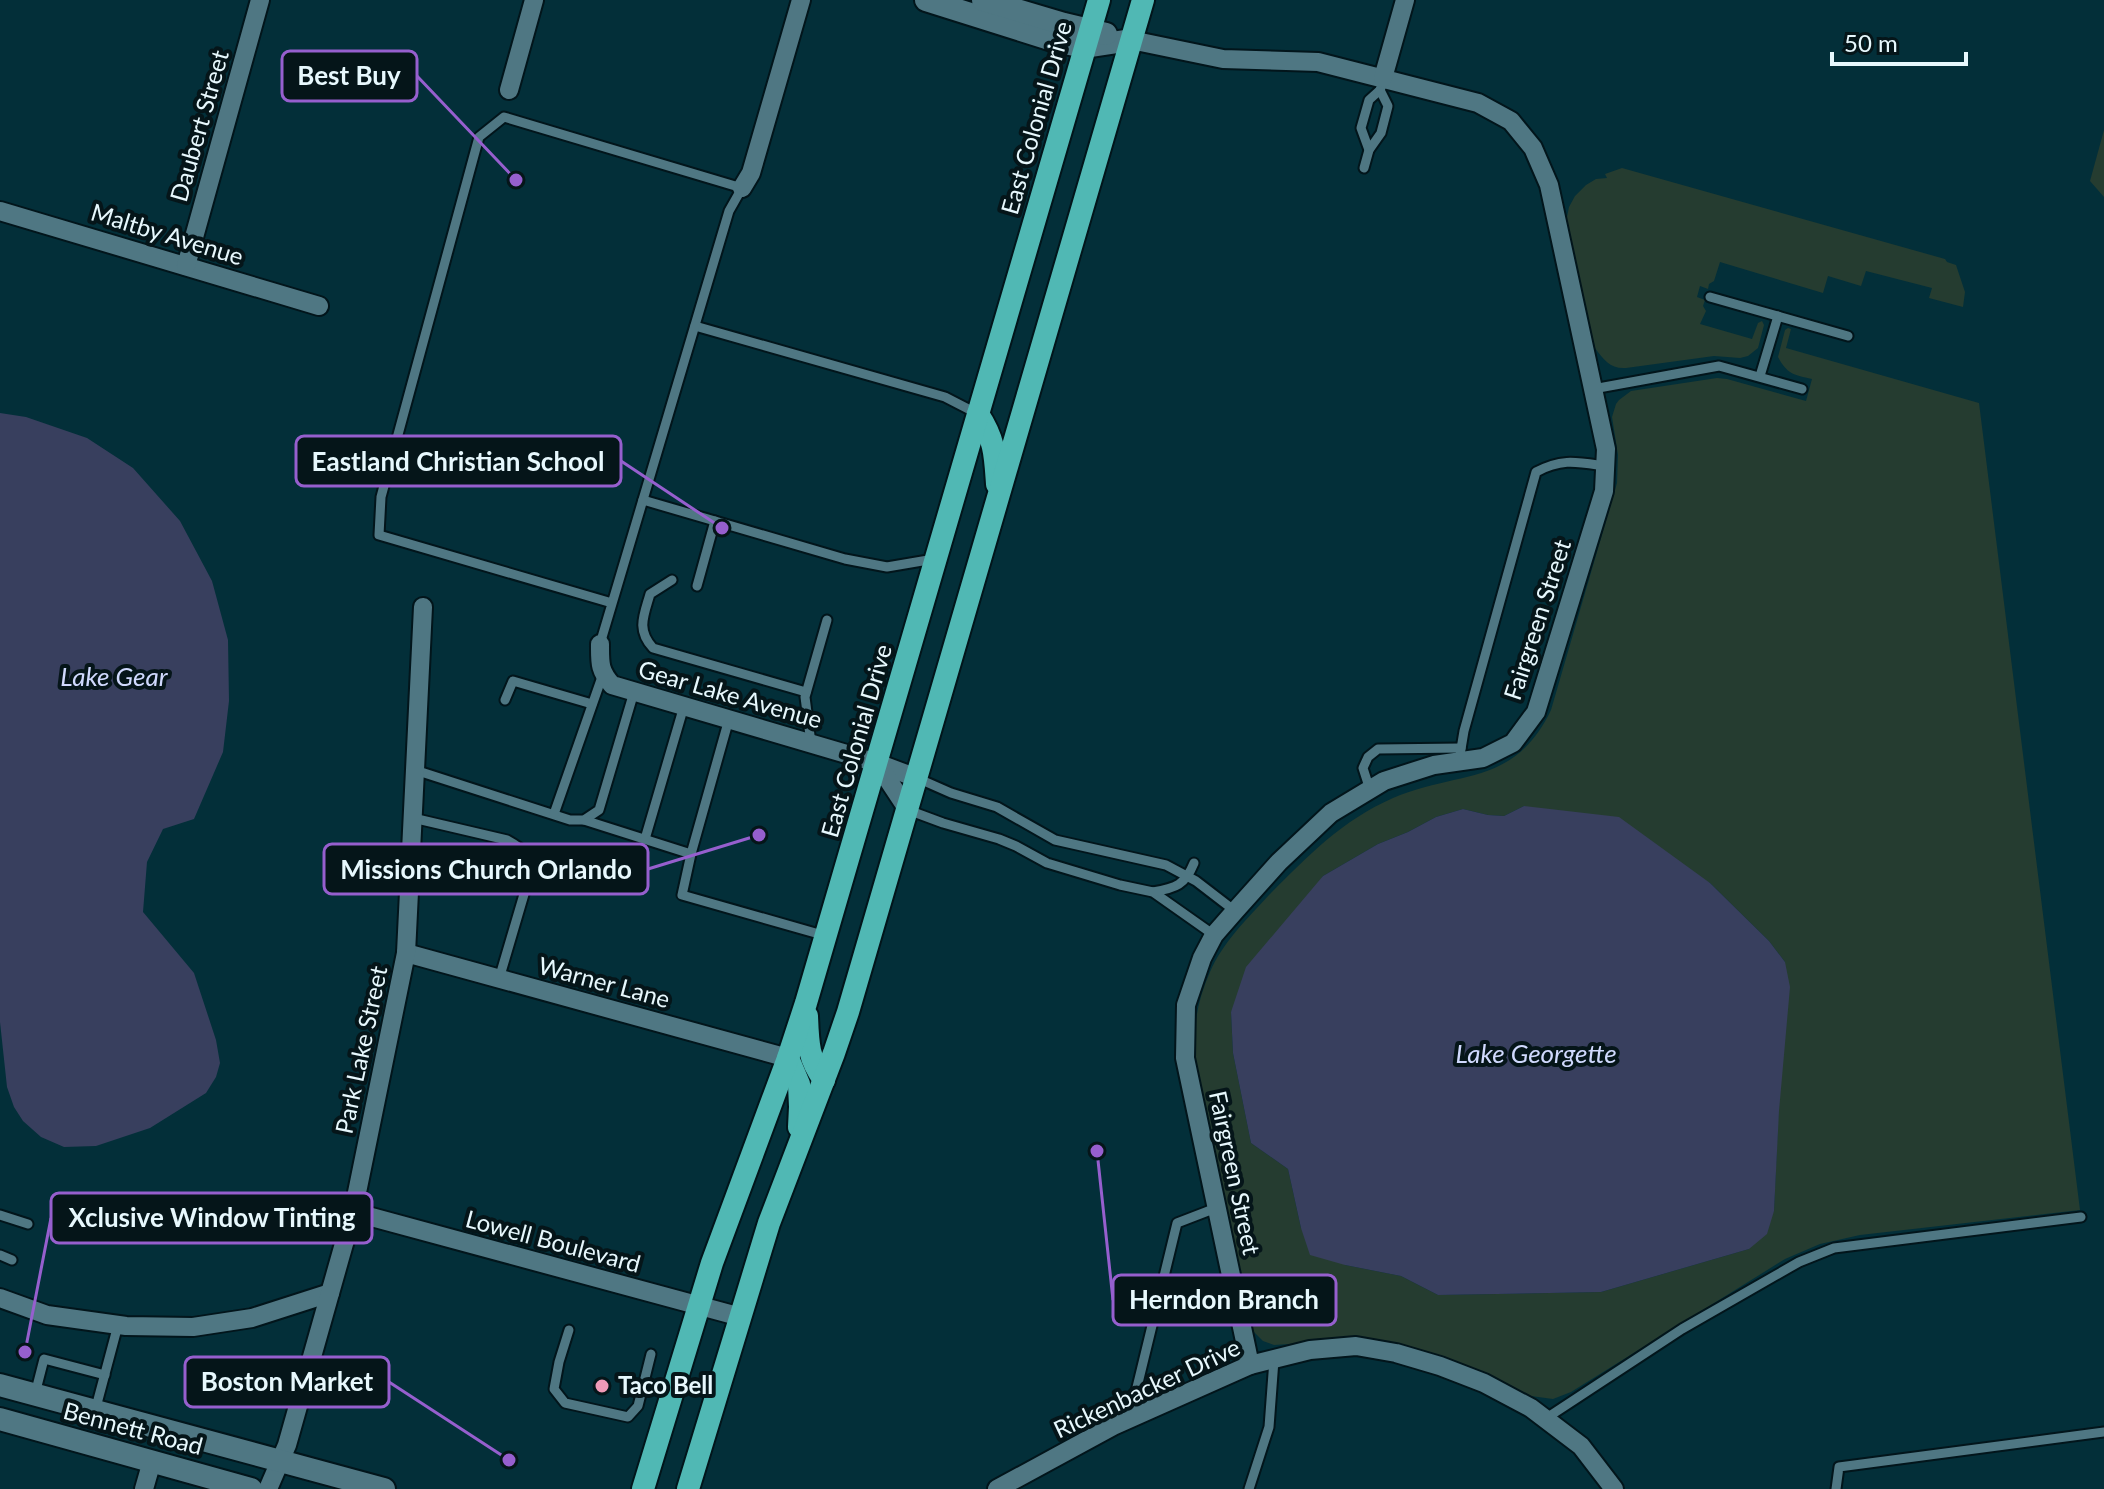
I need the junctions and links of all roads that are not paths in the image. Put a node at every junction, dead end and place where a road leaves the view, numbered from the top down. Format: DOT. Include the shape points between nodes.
graph roads {
  1 [pos="260,0"];
  2 [pos="534,0"];
  3 [pos="801,0"];
  4 [pos="926,0"];
  5 [pos="983,0"];
  6 [pos="1099,0"];
  7 [pos="1143,0"];
  8 [pos="1405,0"];
  9 [pos="1087,39"];
  10 [pos="1131,40"];
  11 [pos="1382,84"];
  12 [pos="509,90"];
  13 [pos="1369,150"];
  14 [pos="1364,168"];
  15 [pos="742,188"];
  16 [pos="0,211"];
  17 [pos="186,266"];
  18 [pos="1710,297"];
  19 [pos="319,306"];
  20 [pos="1778,316"];
  21 [pos="695,326"];
  22 [pos="1848,336"];
  23 [pos="1760,376"];
  24 [pos="1593,389"];
  25 [pos="1802,389"];
  26 [pos="978,414"];
  27 [pos="1605,466"];
  28 [pos="999,497"];
  29 [pos="643,500"];
  30 [pos="715,521"];
  31 [pos="937,559"];
  32 [pos="672,580"];
  33 [pos="697,586"];
  34 [pos="612,603"];
  35 [pos="423,607"];
  36 [pos="827,620"];
  37 [pos="600,644"];
  38 [pos="603,674"];
  39 [pos="634,692"];
  40 [pos="806,692"];
  41 [pos="505,700"];
  42 [pos="592,704"];
  43 [pos="684,706"];
  44 [pos="729,719"];
  45 [pos="811,743"];
  46 [pos="1460,755"];
  47 [pos="877,763"];
  48 [pos="415,770"];
  49 [pos="917,778"];
  50 [pos="1370,790"];
  51 [pos="908,810"];
  52 [pos="554,814"];
  53 [pos="413,818"];
  54 [pos="584,820"];
  55 [pos="645,839"];
  56 [pos="691,854"];
  57 [pos="1194,863"];
  58 [pos="1188,877"];
  59 [pos="1153,892"];
  60 [pos="1235,911"];
  61 [pos="1214,935"];
  62 [pos="826,936"];
  63 [pos="406,953"];
  64 [pos="499,979"];
  65 [pos="806,1003"];
  66 [pos="788,1058"];
  67 [pos="824,1080"];
  68 [pos="797,1148"];
  69 [pos="1216,1208"];
  70 [pos="353,1212"];
  71 [pos="0,1215"];
  72 [pos="2081,1217"];
  73 [pos="28,1224"];
  74 [pos="0,1255"];
  75 [pos="12,1260"];
  76 [pos="330,1293"];
  77 [pos="0,1298"];
  78 [pos="699,1306"];
  79 [pos="741,1317"];
  80 [pos="118,1325"];
  81 [pos="569,1330"];
  82 [pos="651,1354"];
  83 [pos="1274,1359"];
  84 [pos="1250,1365"];
  85 [pos="105,1375"];
  86 [pos="0,1385"];
  87 [pos="35,1394"];
  88 [pos="95,1411"];
  89 [pos="0,1419"];
  90 [pos="1130,1419"];
  91 [pos="1545,1419"];
  92 [pos="2104,1432"];
  93 [pos="152,1461"];
  94 [pos="280,1461"];
  95 [pos="1018,1484"];
  96 [pos="144,1489"];
  97 [pos="251,1489"];
  98 [pos="268,1489"];
  99 [pos="384,1489"];
  100 [pos="643,1489"];
  101 [pos="688,1489"];
  102 [pos="997,1489"];
  103 [pos="1249,1489"];
  104 [pos="1614,1489"];
  105 [pos="1836,1489"];
  1 -- 17 [label="street, Daubert Street"];
  2 -- 12 [label="street"];
  3 -- 15 [label="street" via="751,173"];
  4 -- 9 [label="street" via="1059,42"];
  5 -- 9 [label="street"];
  6 -- 9 [label="highway, East Colonial Drive"];
  7 -- 10 [label="highway"];
  8 -- 11 [label="street"];
  9 -- 10 [label="street"];
  9 -- 26 [label="highway, East Colonial Drive"];
  10 -- 11 [label="street, Fairgreen Street" via="1223,59 1318,62"];
  10 -- 28 [label="highway"];
  11 -- 13 [label="lane" via="1388,106 1381,133"];
  11 -- 13 [label="lane" via="1369,100 1361,128"];
  11 -- 24 [label="street, Fairgreen Street" via="1478,103 1511,121 1533,148 1549,185"];
  13 -- 14 [label="lane"];
  15 -- 21 [label="lane" via="729,211"];
  15 -- 34 [label="lane" via="504,117 479,137 381,497 379,535"];
  16 -- 17 [label="street, Maltby Avenue"];
  17 -- 19 [label="street, Maltby Avenue"];
  18 -- 20 [label="lane"];
  20 -- 22 [label="lane"];
  20 -- 23 [label="lane"];
  21 -- 26 [label="lane" via="945,397"];
  21 -- 29 [label="lane"];
  23 -- 24 [label="lane" via="1719,366"];
  23 -- 25 [label="lane"];
  24 -- 27 [label="street, Fairgreen Street"];
  26 -- 28 [label="highway" via="994,448"];
  26 -- 31 [label="highway, East Colonial Drive"];
  27 -- 46 [label="street, Fairgreen Street" via="1604,491 1536,712 1513,743 1483,758"];
  27 -- 46 [label="lane" via="1568,461 1536,472"];
  28 -- 49 [label="highway"];
  29 -- 30 [label="lane"];
  29 -- 34 [label="lane"];
  30 -- 31 [label="lane" via="887,567"];
  30 -- 33 [label="lane"];
  31 -- 47 [label="highway, East Colonial Drive"];
  32 -- 40 [label="lane" via="650,594 642,625 653,648"];
  34 -- 37 [label="lane"];
  35 -- 48 [label="street, Park Lake Street"];
  36 -- 40 [label="lane"];
  37 -- 38 [label="street, Gear Lake Avenue"];
  38 -- 39 [label="street, Gear Lake Avenue" via="612,685"];
  38 -- 42 [label="lane"];
  39 -- 43 [label="street, Gear Lake Avenue"];
  39 -- 54 [label="lane" via="599,810"];
  40 -- 45 [label="lane"];
  41 -- 42 [label="lane" via="513,681"];
  42 -- 52 [label="lane"];
  43 -- 44 [label="street, Gear Lake Avenue"];
  43 -- 55 [label="lane"];
  44 -- 45 [label="street, Gear Lake Avenue"];
  44 -- 56 [label="lane"];
  45 -- 47 [label="street, Gear Lake Avenue"];
  46 -- 50 [label="street, Fairgreen Street"];
  46 -- 50 [label="lane" via="1378,749 1363,768"];
  47 -- 49 [label="street, Gear Lake Avenue"];
  47 -- 51 [label="street"];
  47 -- 62 [label="highway, East Colonial Drive"];
  48 -- 52 [label="lane"];
  48 -- 53 [label="street, Park Lake Street"];
  49 -- 51 [label="highway"];
  49 -- 58 [label="lane" via="997,807 1055,840 1166,865"];
  50 -- 60 [label="street, Fairgreen Street" via="1331,813"];
  51 -- 59 [label="lane" via="999,839 1047,863"];
  51 -- 67 [label="highway"];
  52 -- 54 [label="lane"];
  53 -- 63 [label="street, Park Lake Street"];
  53 -- 64 [label="lane" via="507,840 529,856 530,874"];
  54 -- 55 [label="lane"];
  55 -- 56 [label="lane"];
  56 -- 62 [label="lane" via="682,895"];
  57 -- 58 [label="lane"];
  58 -- 59 [label="lane" via="1173,889"];
  58 -- 60 [label="lane"];
  59 -- 61 [label="lane"];
  60 -- 61 [label="street, Fairgreen Street"];
  61 -- 69 [label="street, Fairgreen Street" via="1186,1005 1185,1058"];
  62 -- 65 [label="highway, East Colonial Drive"];
  63 -- 64 [label="street, Warner Lane"];
  63 -- 70 [label="street, Park Lake Street"];
  64 -- 66 [label="street, Warner Lane"];
  65 -- 66 [label="highway, East Colonial Drive"];
  65 -- 67 [label="highway" via="809,1050"];
  66 -- 68 [label="highway" via="799,1084"];
  66 -- 78 [label="highway, East Colonial Drive"];
  67 -- 68 [label="highway"];
  68 -- 79 [label="highway"];
  69 -- 84 [label="street, Fairgreen Street"];
  69 -- 90 [label="lane" via="1177,1223"];
  70 -- 76 [label="street, Park Lake Street"];
  70 -- 78 [label="street, Lowell Boulevard"];
  71 -- 73 [label="lane"];
  72 -- 91 [label="lane" via="1834,1248 1799,1262 1682,1329"];
  74 -- 75 [label="lane"];
  76 -- 80 [label="street" via="252,1318 208,1325"];
  76 -- 94 [label="street, Park Lake Street"];
  77 -- 80 [label="street" via="47,1315"];
  78 -- 79 [label="street, Lowell Boulevard"];
  78 -- 100 [label="highway, East Colonial Drive"];
  79 -- 101 [label="highway"];
  80 -- 85 [label="lane"];
  81 -- 82 [label="lane" via="554,1389 565,1403 628,1417 638,1406"];
  83 -- 84 [label="street, Rickenbacker Drive"];
  83 -- 91 [label="street, Rickenbacker Drive" via="1356,1346 1396,1353 1484,1383"];
  83 -- 103 [label="lane" via="1269,1427"];
  84 -- 90 [label="street, Rickenbacker Drive"];
  85 -- 87 [label="lane" via="44,1359"];
  85 -- 88 [label="lane"];
  86 -- 87 [label="street, Bennett Road"];
  87 -- 88 [label="street, Bennett Road"];
  88 -- 94 [label="street, Bennett Road"];
  89 -- 93 [label="street, Bennett Road"];
  90 -- 95 [label="street, Rickenbacker Drive"];
  91 -- 104 [label="street, Rickenbacker Drive" via="1581,1446"];
  92 -- 105 [label="lane" via="1839,1467"];
  93 -- 96 [label="street"];
  93 -- 97 [label="street, Bennett Road"];
  94 -- 98 [label="street, Park Lake Street"];
  94 -- 99 [label="street, Bennett Road"];
  95 -- 102 [label="street, Rickenbacker Drive"];
}
